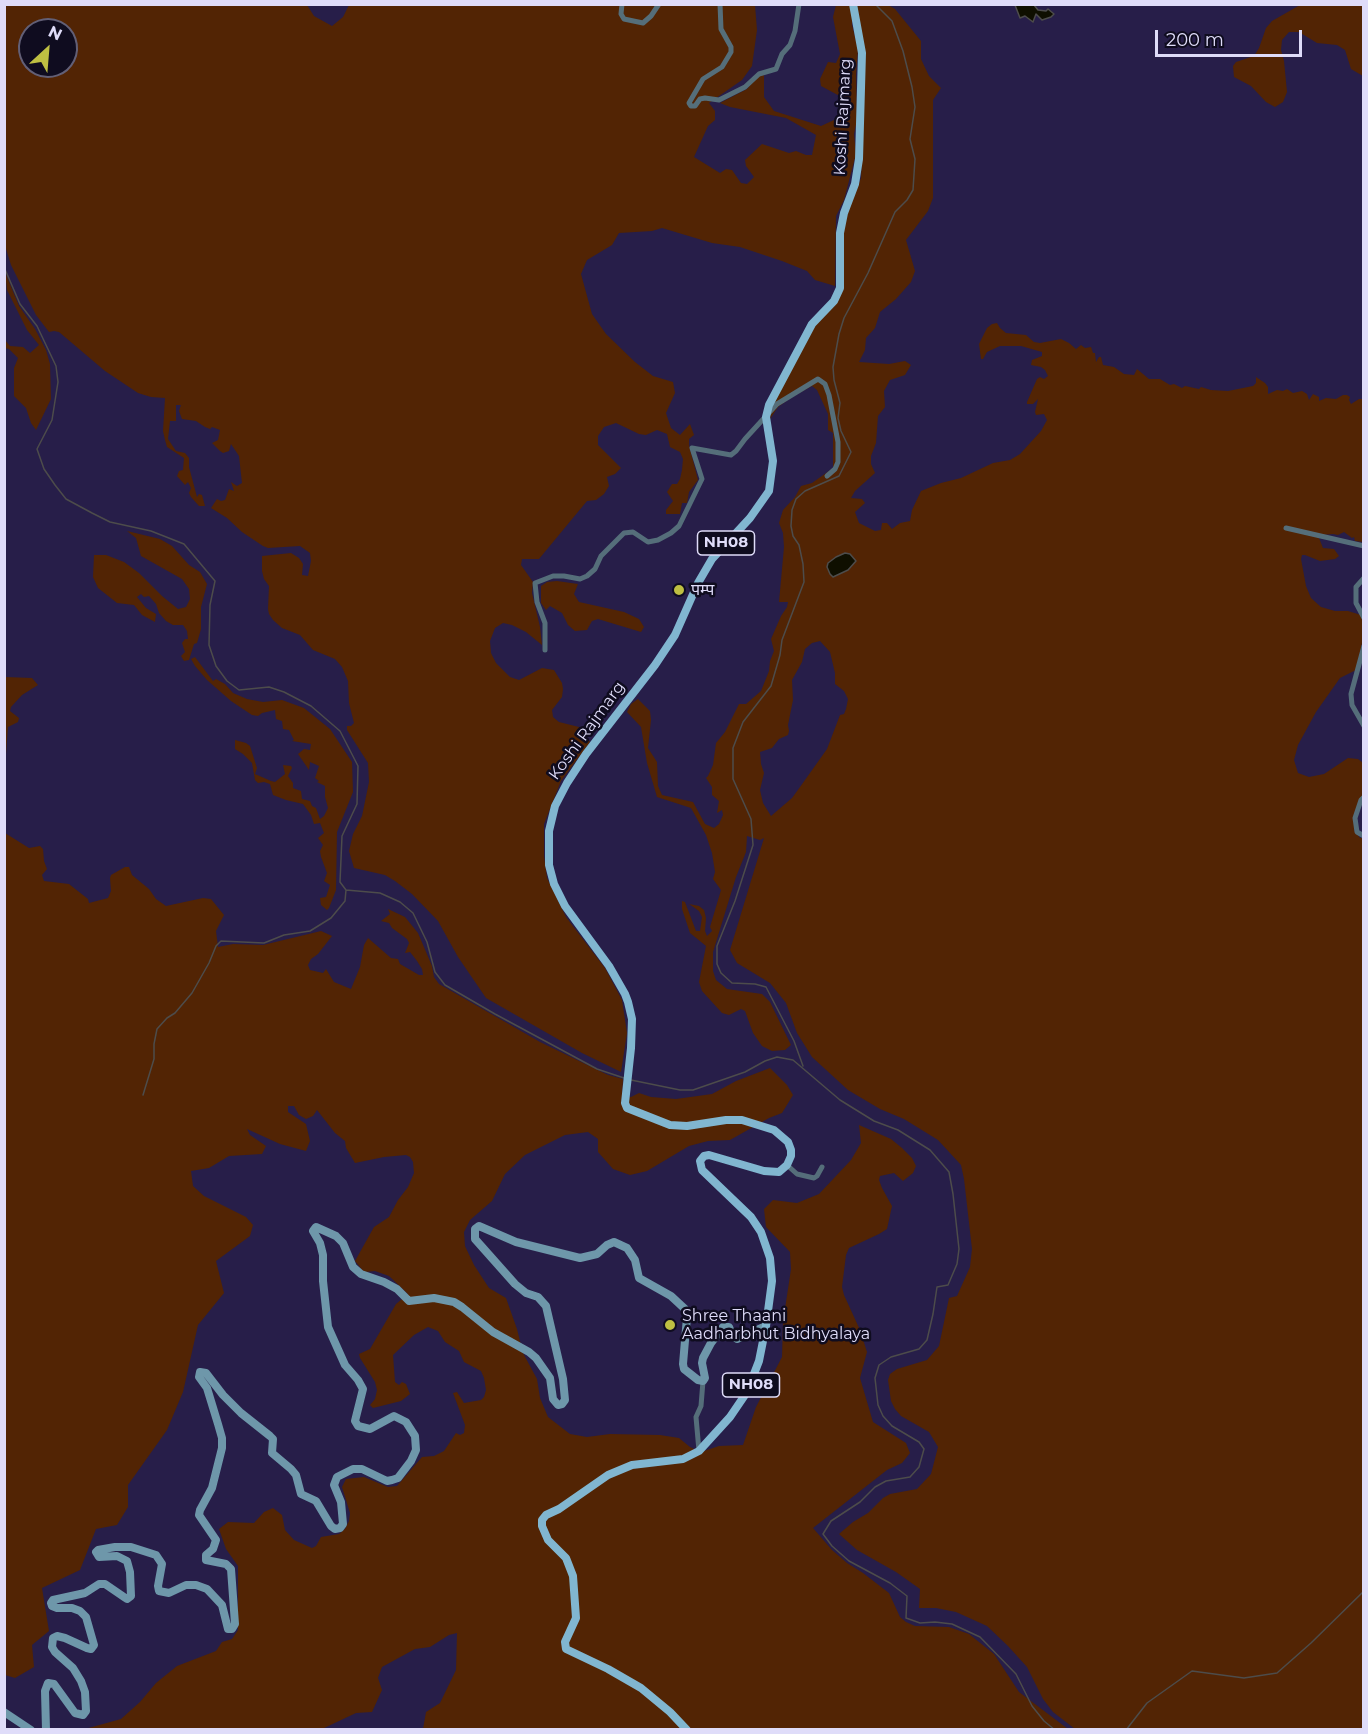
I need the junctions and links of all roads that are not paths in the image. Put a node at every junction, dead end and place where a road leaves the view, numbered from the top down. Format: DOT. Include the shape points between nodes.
graph roads {
  1 [pos="622,4"];
  2 [pos="659,4"];
  3 [pos="720,4"];
  4 [pos="799,4"];
  5 [pos="853,4"];
  6 [pos="766,417"];
  7 [pos="827,476"];
  8 [pos="1286,528"];
  9 [pos="1364,546"];
  10 [pos="1364,578"];
  11 [pos="1364,618"];
  12 [pos="1364,646"];
  13 [pos="545,650"];
  14 [pos="1364,726"];
  15 [pos="1364,797"];
  16 [pos="1364,836"];
  17 [pos="787,1165"];
  18 [pos="822,1167"];
  19 [pos="766,1326"];
  20 [pos="703,1381"];
  21 [pos="699,1450"];
  22 [pos="4,1712"];
  23 [pos="32,1730"];
  24 [pos="46,1730"];
  25 [pos="687,1730"];
  1 -- 2 [label="street" via="624,19 643,23"];
  3 -- 4 [label="street" via="721,29 731,52 722,67 704,79 691,98 691,106 700,99 719,100 745,87 759,74 776,69 795,31"];
  5 -- 6 [label="main road, Koshi Rajmarg / NH08" via="862,53 858,159 840,233 840,288 834,301 812,324 772,395"];
  6 -- 7 [label="street" via="800,388 818,379 825,384 838,442 838,462"];
  6 -- 13 [label="street" via="731,455 692,448 702,478 679,526 671,534 648,542 633,532 624,532 587,576 553,576 535,582 545,623"];
  6 -- 17 [label="main road, Koshi Rajmarg / NH08" via="772,461 765,498 712,559 675,635 560,795 551,819 549,854 554,884 565,906 625,994 632,1019 625,1103 630,1110 670,1125 742,1120 774,1130 788,1142 791,1156"];
  8 -- 9 [label="street"];
  10 -- 11 [label="street" via="1356,587 1356,603"];
  12 -- 14 [label="street" via="1351,694 1352,705"];
  15 -- 16 [label="street" via="1355,818 1357,832"];
  17 -- 18 [label="street" via="797,1174 814,1178"];
  17 -- 19 [label="main road, NH08" via="779,1172 771,1172 709,1155 701,1158 699,1165 761,1232 770,1258 772,1281"];
  19 -- 20 [label="street" via="737,1339 729,1327 723,1327 703,1358"];
  19 -- 21 [label="main road, NH08" via="747,1392 730,1418"];
  20 -- 21 [label="street" via="696,1417"];
  20 -- 24 [label="street" via="693,1377 682,1364 685,1309 639,1278 635,1260 621,1243 614,1242 597,1254 580,1258 516,1242 484,1226 475,1229 476,1239 515,1284 546,1306 563,1379 565,1400 558,1405 553,1399 550,1378 529,1352 493,1332 454,1302 434,1298 409,1301 397,1289 361,1274 353,1267 343,1243 316,1227 323,1255 328,1327 345,1365 363,1389 355,1421 370,1429 394,1416 406,1422 415,1436 416,1450 411,1461 392,1480 362,1469 337,1477 334,1485 343,1524 335,1529 316,1502 300,1494 296,1475 272,1453 273,1439 241,1413 206,1373 200,1372 222,1448 212,1488 199,1515 216,1540 206,1560 226,1564 231,1569 234,1627 227,1627 222,1605 207,1589 186,1585 169,1593 159,1591 162,1564 156,1555 131,1547 99,1550 99,1557 117,1556 127,1561 131,1596 127,1599 99,1584 85,1593 52,1600 52,1606 72,1608 86,1617 94,1645 91,1649 65,1638 53,1638 55,1652 81,1681 86,1711 83,1715 75,1713 54,1684 48,1683"];
  21 -- 25 [label="main road, NH08" via="683,1460 632,1465 608,1475 542,1520 548,1540 566,1558 573,1576 576,1618 565,1642 566,1649 641,1688"];
  22 -- 23 [label="street"];
}
